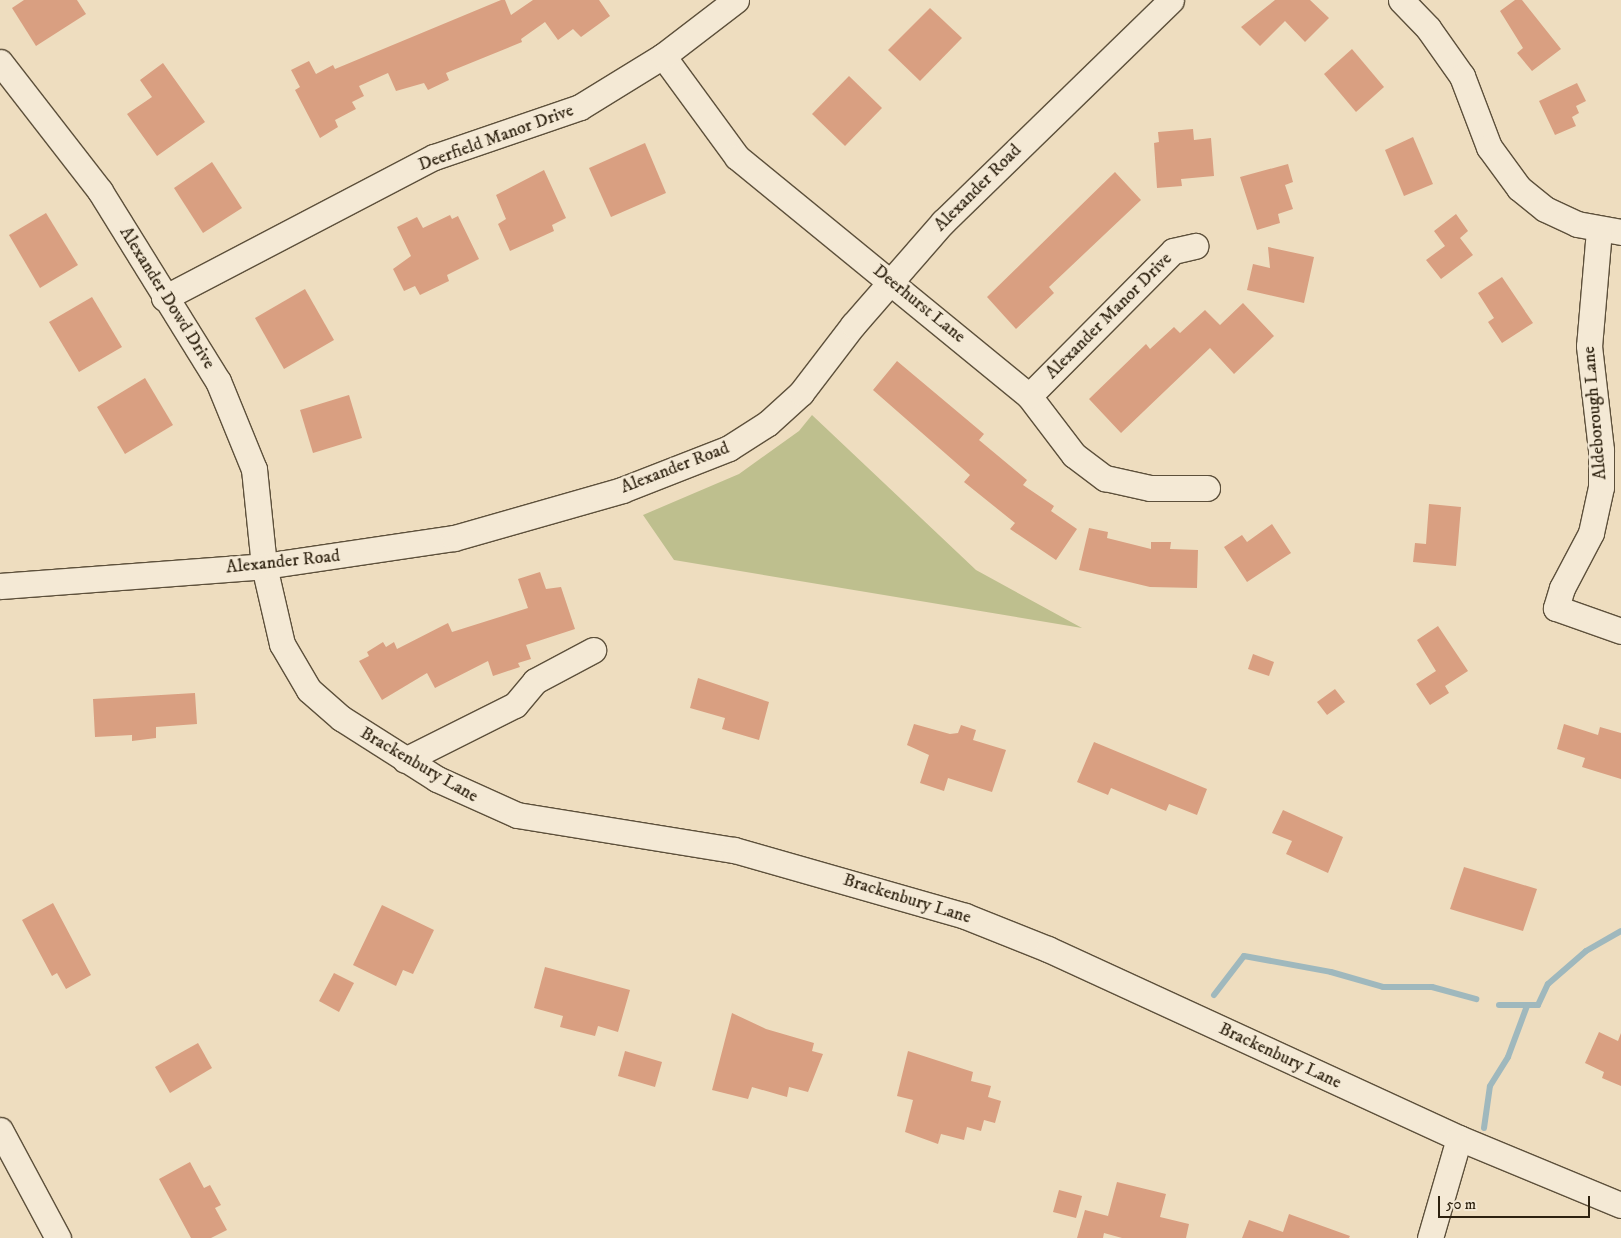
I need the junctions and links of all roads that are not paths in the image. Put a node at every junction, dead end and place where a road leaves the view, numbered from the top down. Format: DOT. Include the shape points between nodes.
graph roads {
  1 [pos="736,0"];
  2 [pos="1171,0"];
  3 [pos="1401,0"];
  4 [pos="663,56"];
  5 [pos="0,62"];
  6 [pos="1610,231"];
  7 [pos="1195,246"];
  8 [pos="891,280"];
  9 [pos="164,298"];
  10 [pos="1029,396"];
  11 [pos="1206,488"];
  12 [pos="264,566"];
  13 [pos="0,586"];
  14 [pos="1621,632"];
  15 [pos="593,650"];
  16 [pos="406,760"];
  17 [pos="0,1130"];
  18 [pos="1459,1138"];
  19 [pos="1621,1205"];
  20 [pos="58,1238"];
  21 [pos="1430,1238"];
  1 -- 4 [label="street, Deerfield Manor Drive"];
  2 -- 8 [label="street, Alexander Road" via="942,222"];
  3 -- 6 [label="street" via="1433,34 1462,76 1489,146 1519,188 1545,209"];
  4 -- 8 [label="street, Deerhurst Lane" via="737,157"];
  4 -- 9 [label="street, Deerfield Manor Drive" via="580,107 434,157"];
  5 -- 9 [label="street, Alexander Dowd Drive" via="100,191"];
  6 -- 14 [label="street, Aldeborough Lane" via="1589,346 1602,487 1591,534 1562,588 1556,608"];
  7 -- 10 [label="street, Alexander Manor Drive" via="1173,251"];
  8 -- 10 [label="street, Deerhurst Lane"];
  8 -- 12 [label="street, Alexander Road" via="801,393 768,423 730,448 622,490 454,538"];
  9 -- 12 [label="street, Alexander Dowd Drive" via="218,381 254,469"];
  10 -- 11 [label="street, Deerhurst Lane" via="1074,455 1105,478 1150,488"];
  12 -- 13 [label="street, Alexander Road"];
  12 -- 16 [label="street, Brackenbury Lane" via="282,644 309,690 341,718"];
  15 -- 16 [label="street" via="535,681 515,705"];
  16 -- 18 [label="street, Brackenbury Lane" via="466,795 518,815 734,850 965,916 1048,949"];
  17 -- 20 [label="street"];
  18 -- 19 [label="street, Brackenbury Lane"];
  18 -- 21 [label="street"];
}
